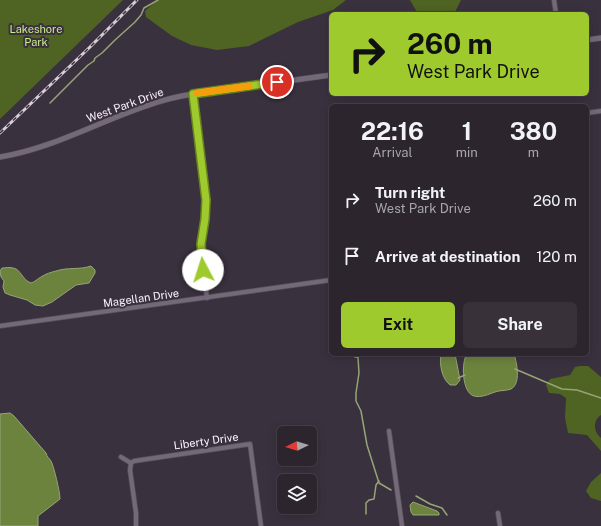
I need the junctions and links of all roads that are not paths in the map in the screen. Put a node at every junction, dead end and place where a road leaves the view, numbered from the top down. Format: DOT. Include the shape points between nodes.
graph roads {
  1 [pos="554,0"];
  2 [pos="556,12"];
  3 [pos="601,38"];
  4 [pos="589,40"];
  5 [pos="329,75"];
  6 [pos="193,94"];
  7 [pos="601,111"];
  8 [pos="589,113"];
  9 [pos="0,157"];
  10 [pos="329,280"];
  11 [pos="207,298"];
  12 [pos="0,326"];
  13 [pos="389,432"];
  14 [pos="121,457"];
  15 [pos="131,463"];
  16 [pos="498,513"];
  17 [pos="136,526"];
  18 [pos="261,526"];
  19 [pos="402,526"];
  20 [pos="500,526"];
  1 -- 2 [label="street"];
  3 -- 4 [label="street"];
  5 -- 6 [label="street, West Park Drive"];
  6 -- 9 [label="street, West Park Drive" via="155,103 48,145"];
  6 -- 11 [label="street" via="206,192 201,256"];
  7 -- 8 [label="street"];
  10 -- 11 [label="street, Magellan Drive"];
  11 -- 12 [label="street, Magellan Drive"];
  13 -- 19 [label="street"];
  14 -- 15 [label="street"];
  15 -- 17 [label="street"];
  15 -- 18 [label="street, Liberty Drive" via="136,460 250,444"];
  16 -- 20 [label="street"];
}
